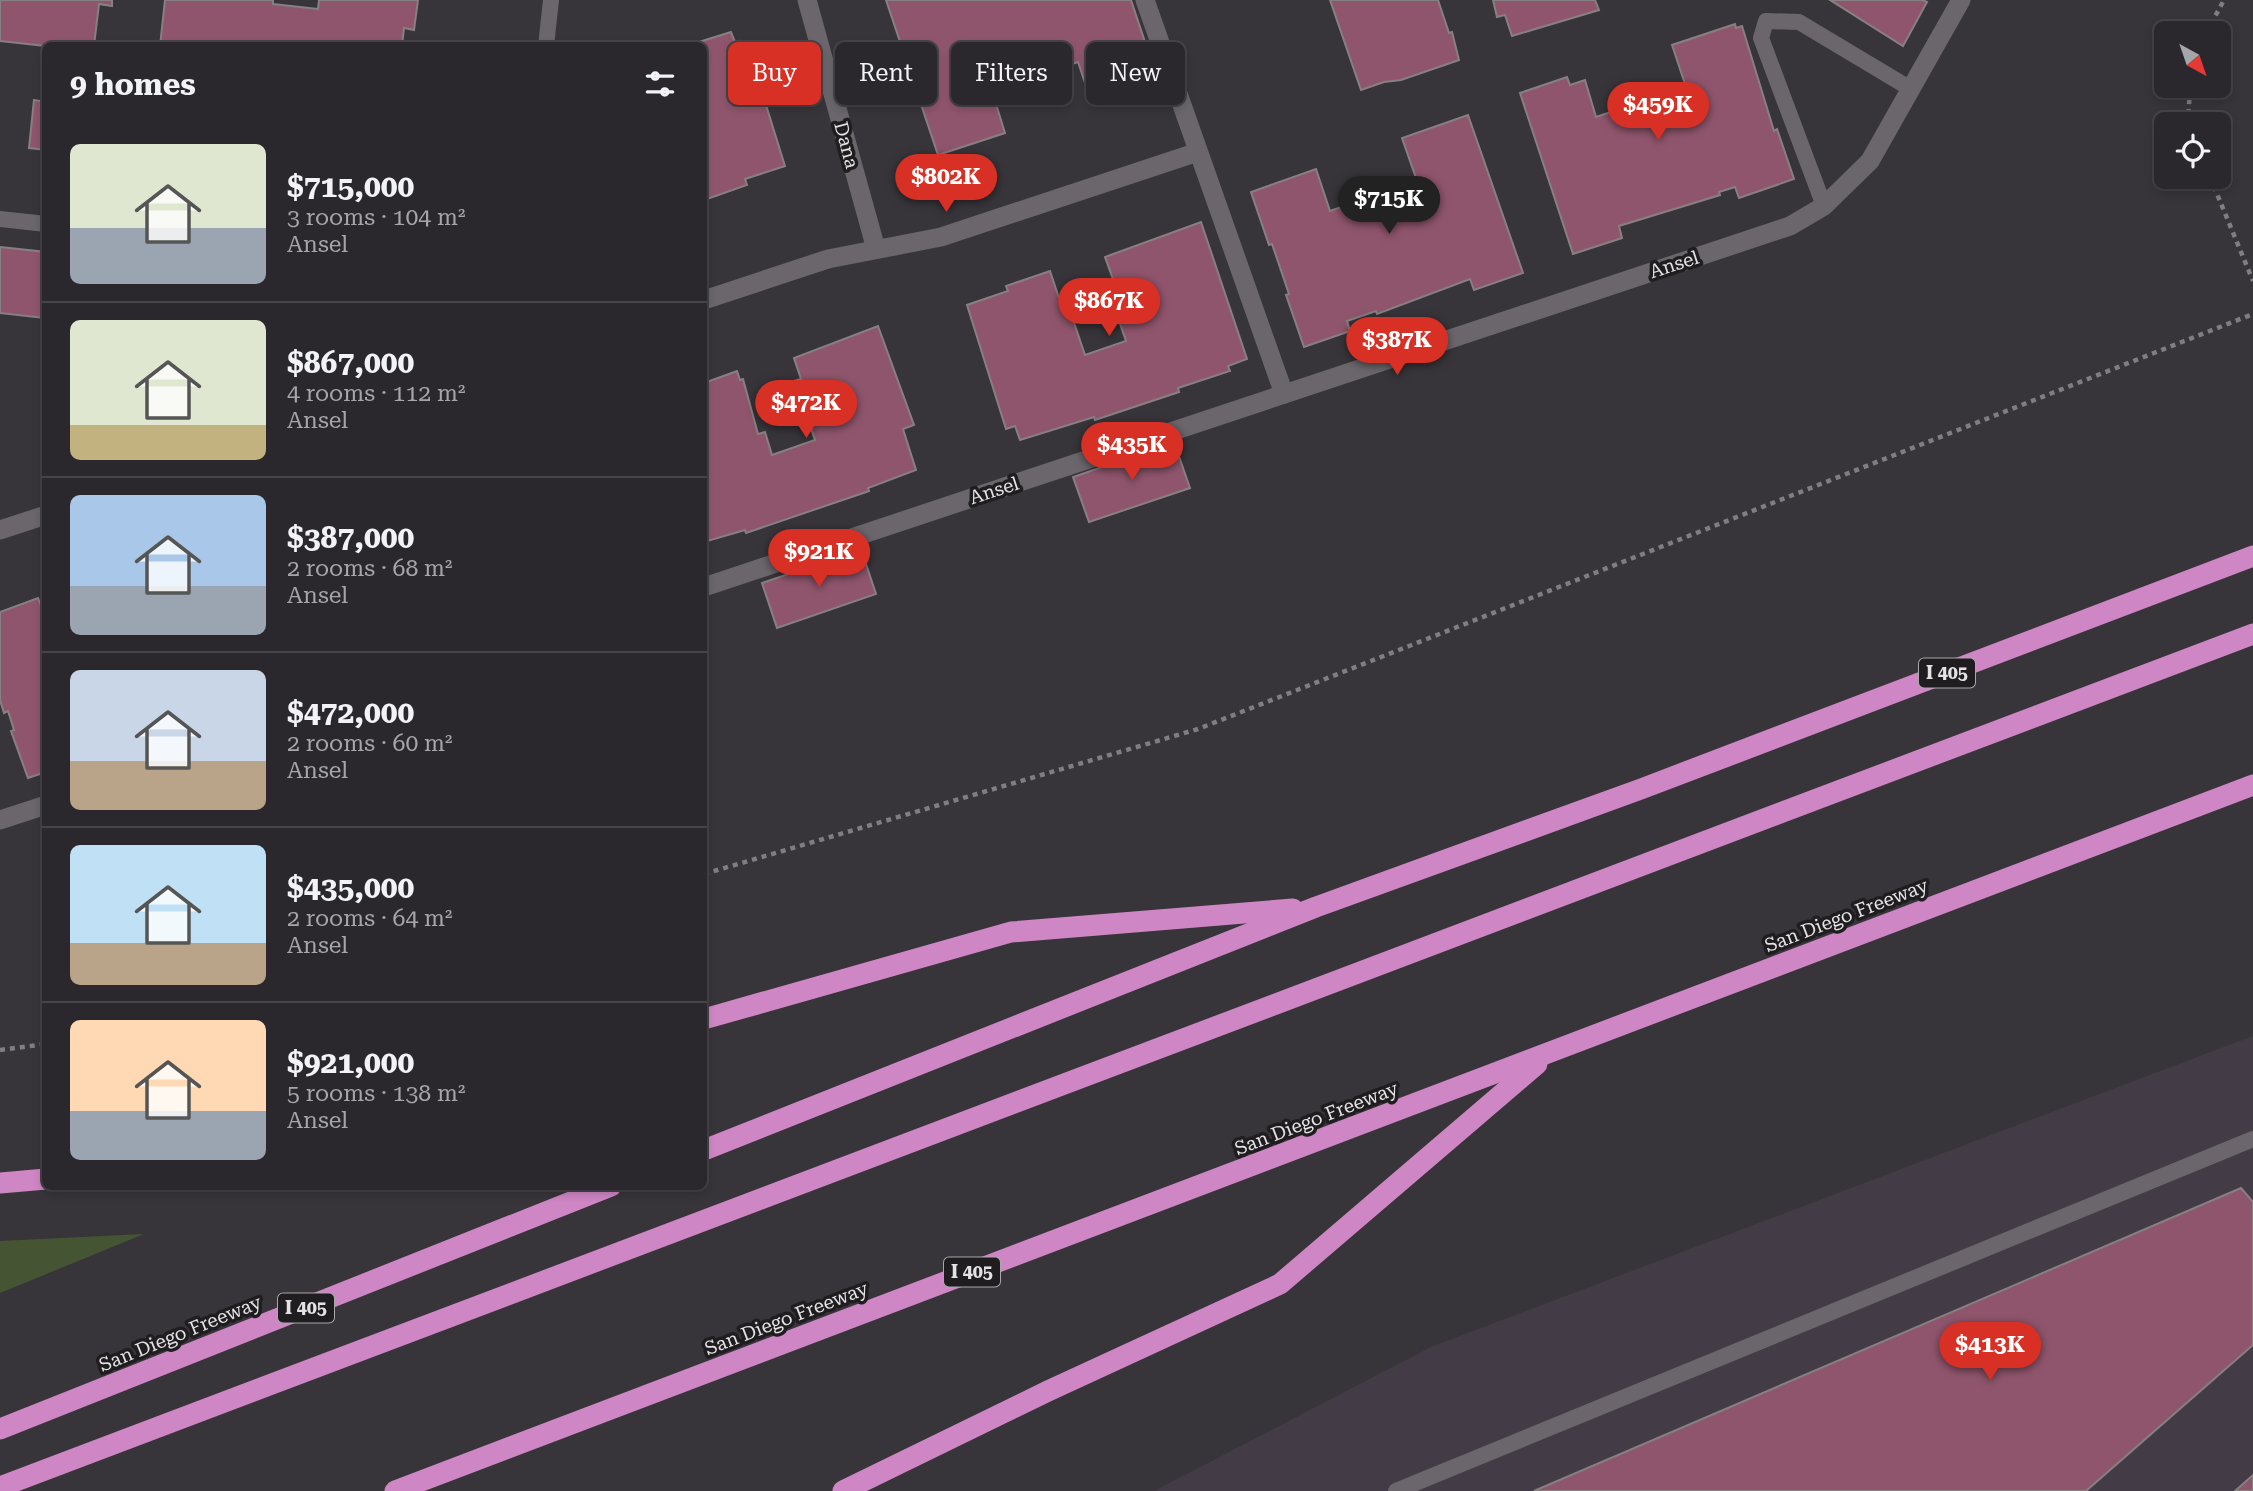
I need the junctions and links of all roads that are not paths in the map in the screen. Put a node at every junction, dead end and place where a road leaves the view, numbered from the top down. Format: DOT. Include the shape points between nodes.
graph roads {
  1 [pos="551,0"];
  2 [pos="807,0"];
  3 [pos="1145,0"];
  4 [pos="1961,0"];
  5 [pos="546,42"];
  6 [pos="1911,89"];
  7 [pos="1198,152"];
  8 [pos="1824,206"];
  9 [pos="0,219"];
  10 [pos="42,224"];
  11 [pos="876,249"];
  12 [pos="707,299"];
  13 [pos="1284,394"];
  14 [pos="42,516"];
  15 [pos="0,530"];
  16 [pos="2253,556"];
  17 [pos="707,586"];
  18 [pos="2253,634"];
  19 [pos="2253,785"];
  20 [pos="42,806"];
  21 [pos="0,820"];
  22 [pos="1316,907"];
  23 [pos="707,1017"];
  24 [pos="1550,1054"];
  25 [pos="2253,1139"];
  26 [pos="707,1149"];
  27 [pos="42,1179"];
  28 [pos="0,1183"];
  29 [pos="601,1190"];
  30 [pos="0,1429"];
  31 [pos="0,1487"];
  32 [pos="395,1491"];
  33 [pos="843,1491"];
  34 [pos="1396,1491"];
  1 -- 5 [label="lane"];
  2 -- 11 [label="street, Dana"];
  3 -- 7 [label="street"];
  4 -- 6 [label="street, Ansel"];
  6 -- 8 [label="street, Ansel" via="1870,161"];
  6 -- 8 [label="lane" via="1799,22 1766,21 1761,38"];
  7 -- 11 [label="street" via="941,237"];
  7 -- 13 [label="street"];
  8 -- 13 [label="street, Ansel" via="1790,226"];
  9 -- 10 [label="lane"];
  11 -- 12 [label="street" via="828,259"];
  13 -- 17 [label="street, Ansel"];
  14 -- 15 [label="street"];
  16 -- 22 [label="highway, I 405" via="1641,789"];
  18 -- 31 [label="highway"];
  19 -- 24 [label="highway, San Diego Freeway / I 405"];
  20 -- 21 [label="street"];
  22 -- 23 [label="highway" via="1011,932"];
  22 -- 26 [label="highway, I 405"];
  24 -- 32 [label="highway, San Diego Freeway / I 405"];
  24 -- 33 [label="highway" via="1280,1284"];
  25 -- 34 [label="lane"];
  27 -- 28 [label="highway"];
  29 -- 30 [label="highway, San Diego Freeway / I 405"];
}
